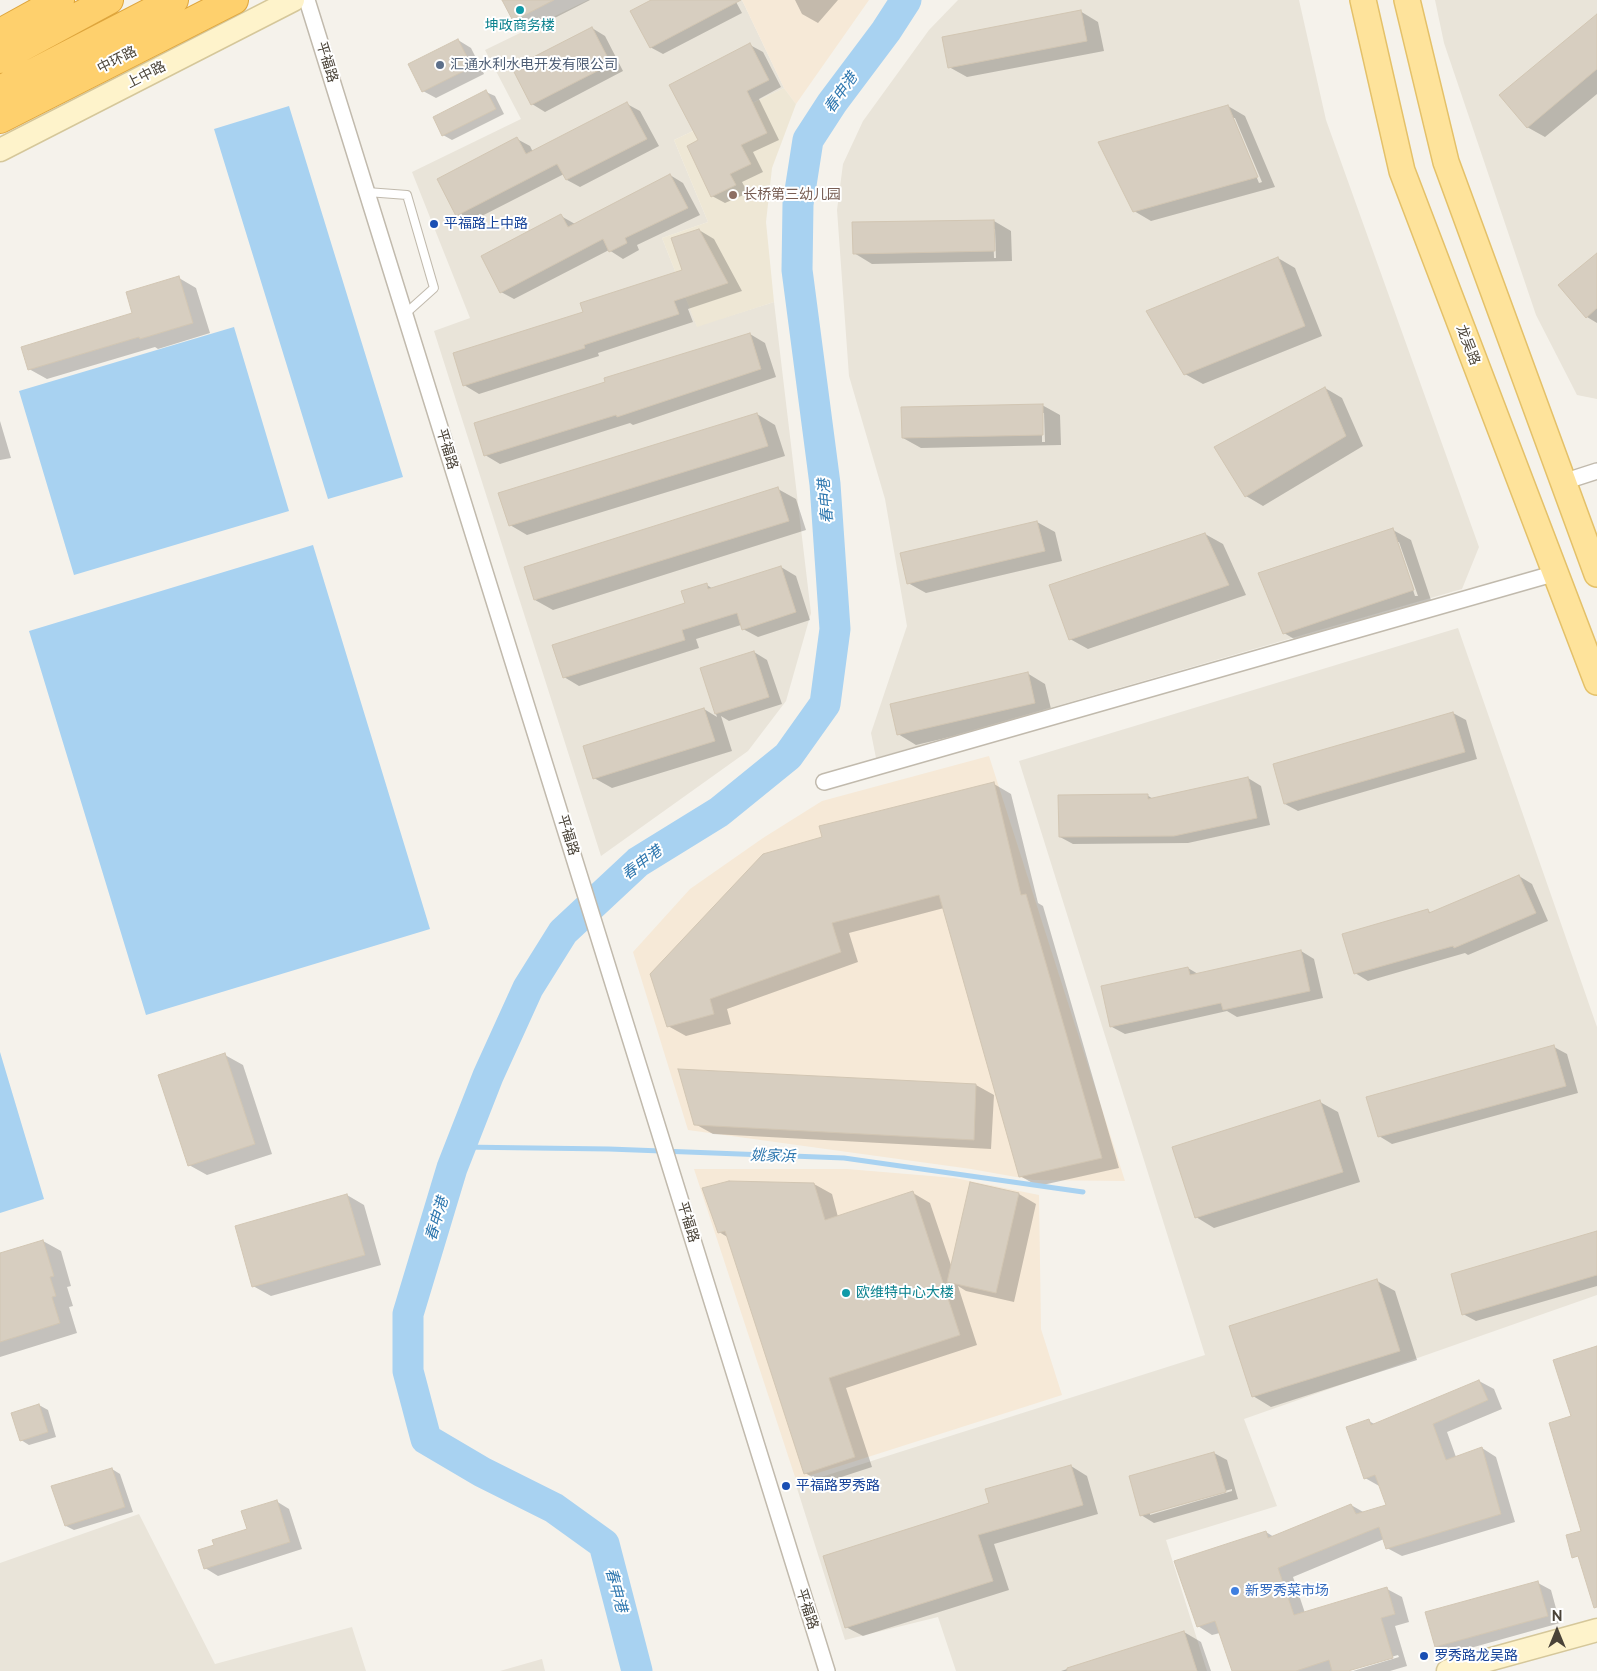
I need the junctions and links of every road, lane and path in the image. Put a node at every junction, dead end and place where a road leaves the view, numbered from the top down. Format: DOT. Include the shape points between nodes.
graph roads {
  1 [pos="60,0"];
  2 [pos="109,0"];
  3 [pos="174,0"];
  4 [pos="234,0"];
  5 [pos="292,0"];
  6 [pos="307,0"];
  7 [pos="1364,0"];
  8 [pos="1407,0"];
  9 [pos="0,33"];
  10 [pos="0,59"];
  11 [pos="84,76"];
  12 [pos="0,90"];
  13 [pos="0,119"];
  14 [pos="0,124"];
  15 [pos="0,150"];
  16 [pos="367,192"];
  17 [pos="405,314"];
  18 [pos="1597,471"];
  19 [pos="1563,482"];
  20 [pos="1556,574"];
  21 [pos="1597,574"];
  22 [pos="1597,682"];
  23 [pos="824,782"];
  24 [pos="1597,1630"];
  25 [pos="827,1671"];
  26 [pos="1448,1671"];
  1 -- 9 [label="highway"];
  2 -- 10 [label="highway"];
  3 -- 12 [label="highway, 中环路"];
  4 -- 11 [label="highway, 中环路"];
  5 -- 15 [label="main road, 上中路"];
  6 -- 16 [label="street, 平福路"];
  7 -- 20 [label="main road, 龙吴路" via="1402,171"];
  8 -- 19 [label="main road" via="1446,162"];
  11 -- 13 [label="highway, 中环路"];
  11 -- 14 [label="highway"];
  16 -- 17 [label="street, 平福路"];
  16 -- 17 [label="lane" via="407,195 434,288"];
  17 -- 25 [label="street, 平福路"];
  18 -- 19 [label="street"];
  19 -- 21 [label="main road"];
  20 -- 22 [label="main road, 龙吴路"];
  20 -- 23 [label="street"];
  24 -- 26 [label="main road"];
}
